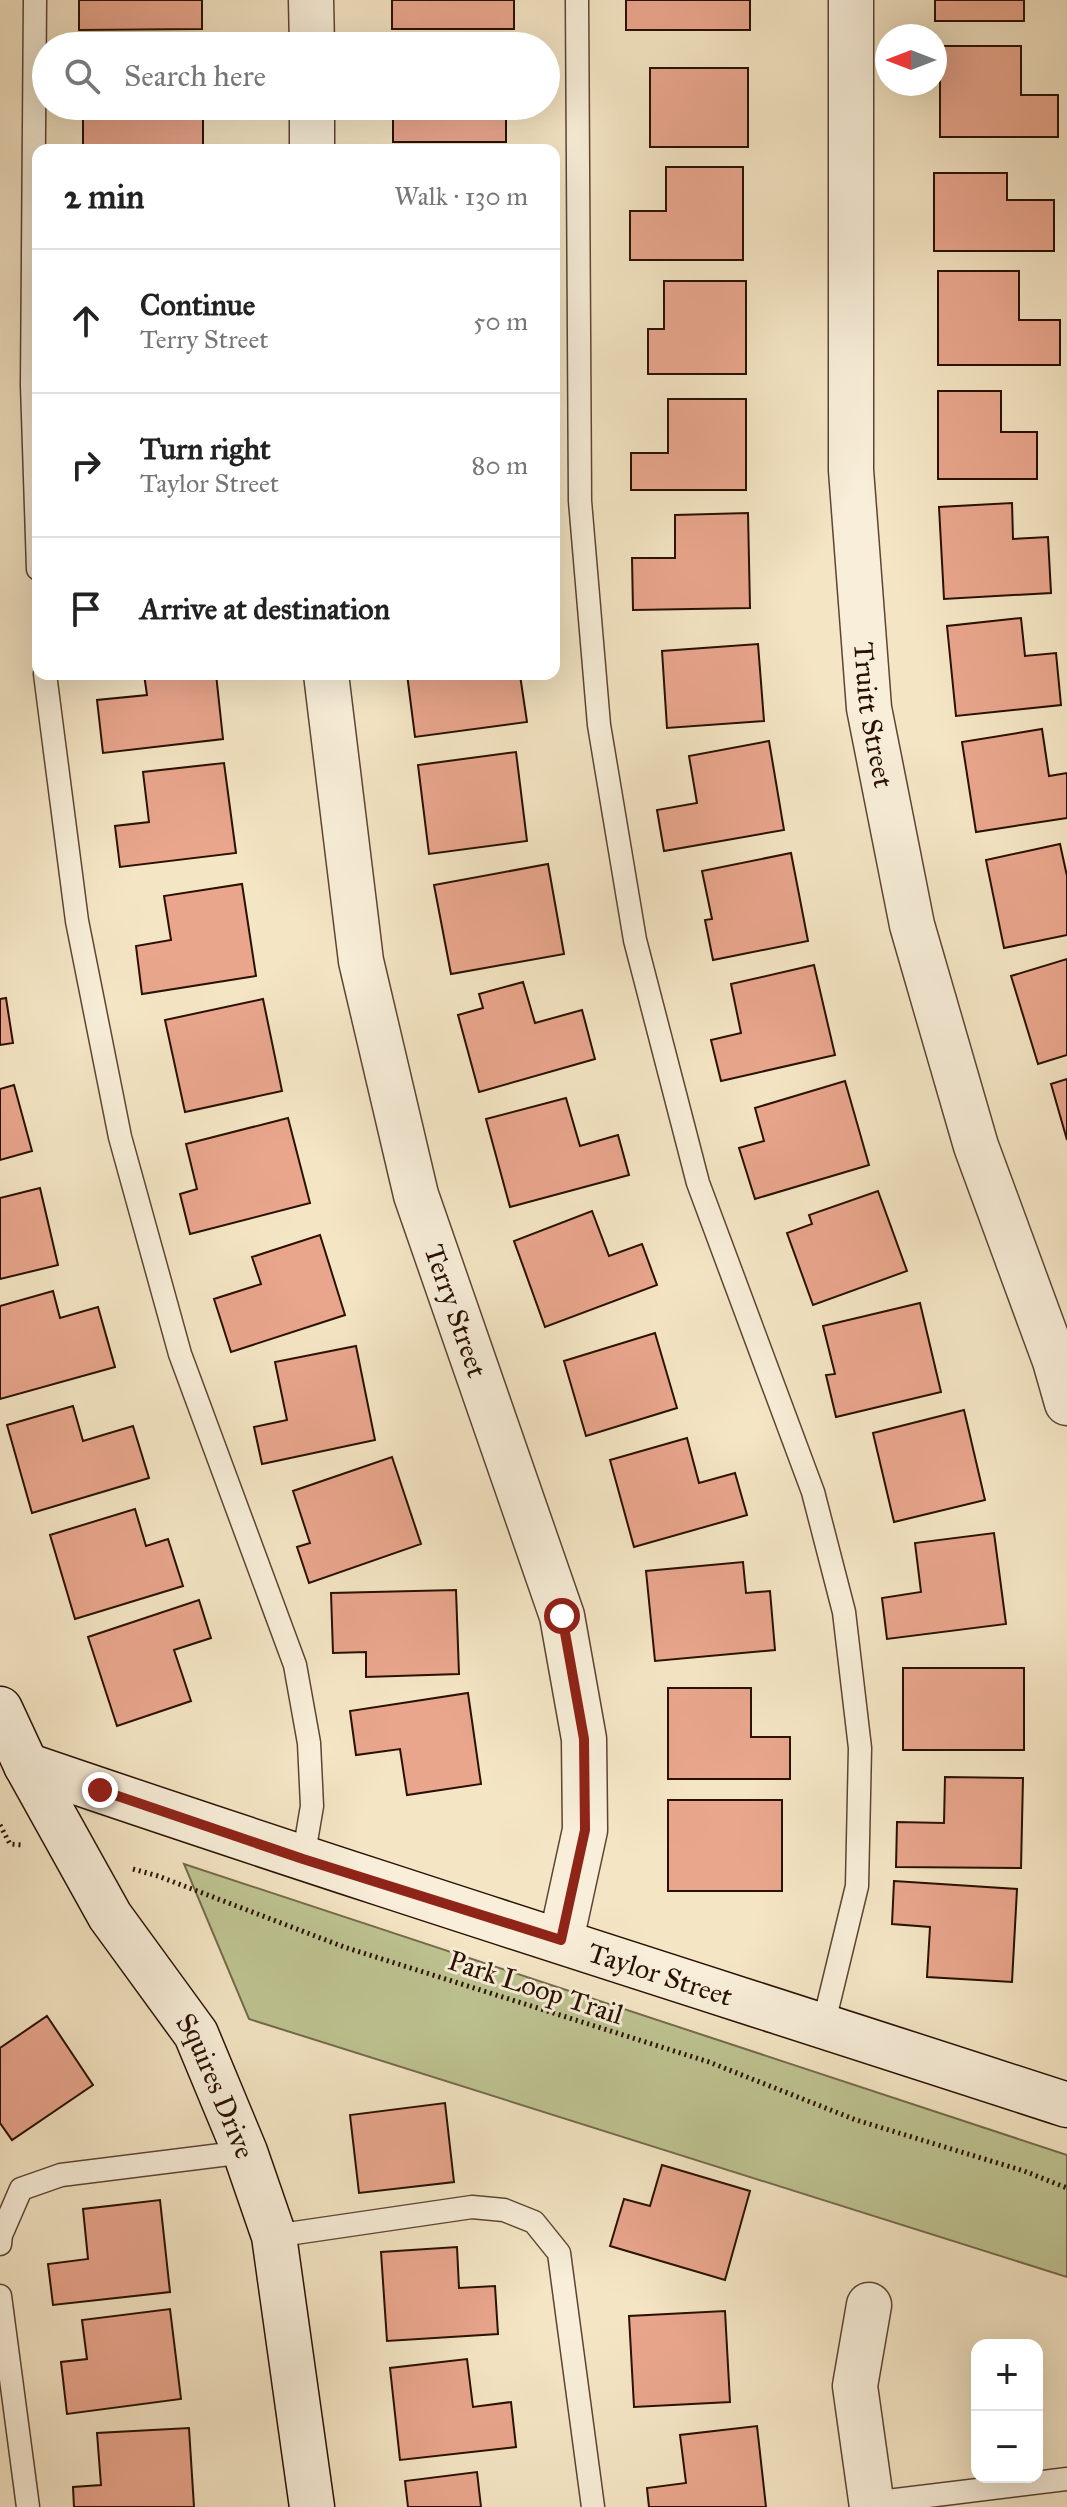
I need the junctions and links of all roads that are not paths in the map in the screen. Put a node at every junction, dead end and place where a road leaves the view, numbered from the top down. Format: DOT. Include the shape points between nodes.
graph roads {
  1 [pos="35,0"];
  2 [pos="311,0"];
  3 [pos="577,0"];
  4 [pos="851,0"];
  5 [pos="35,32"];
  6 [pos="312,32"];
  7 [pos="34,120"];
  8 [pos="312,120"];
  9 [pos="34,144"];
  10 [pos="312,144"];
  11 [pos="46,680"];
  12 [pos="327,680"];
  13 [pos="1067,1403"];
  14 [pos="0,1709"];
  15 [pos="13,1762"];
  16 [pos="303,1859"];
  17 [pos="561,1940"];
  18 [pos="823,2026"];
  19 [pos="1067,2105"];
  20 [pos="245,2152"];
  21 [pos="274,2236"];
  22 [pos="0,2244"];
  23 [pos="0,2296"];
  24 [pos="869,2305"];
  25 [pos="1067,2479"];
  26 [pos="872,2505"];
  27 [pos="28,2507"];
  28 [pos="312,2507"];
  29 [pos="593,2507"];
  1 -- 5 [label="lane"];
  2 -- 6 [label="street"];
  3 -- 18 [label="lane" via="580,501 599,725 635,940 698,1183 813,1492 844,1612 860,1748 857,1886"];
  4 -- 13 [label="street, Truitt Street" via="851,470 869,708 912,925 976,1146"];
  7 -- 9 [label="lane"];
  8 -- 10 [label="street"];
  11 -- 16 [label="lane" via="77,921 120,1137 180,1354 295,1665 309,1743 312,1806"];
  12 -- 17 [label="street, Terry Street" via="361,961 416,1195 562,1616 584,1739 585,1830"];
  14 -- 15 [label="street, Squires Drive"];
  15 -- 16 [label="street, Taylor Street"];
  15 -- 20 [label="street, Squires Drive" via="110,1916 196,2034"];
  16 -- 17 [label="street, Taylor Street"];
  17 -- 18 [label="street, Taylor Street"];
  18 -- 19 [label="street, Taylor Street"];
  20 -- 21 [label="street, Squires Drive"];
  20 -- 22 [label="lane" via="61,2175 21,2189"];
  21 -- 28 [label="street, Squires Drive"];
  21 -- 29 [label="lane" via="472,2207 504,2210 534,2222 559,2253"];
  23 -- 27 [label="lane"];
  24 -- 26 [label="street" via="855,2386"];
  25 -- 26 [label="lane"];
}
